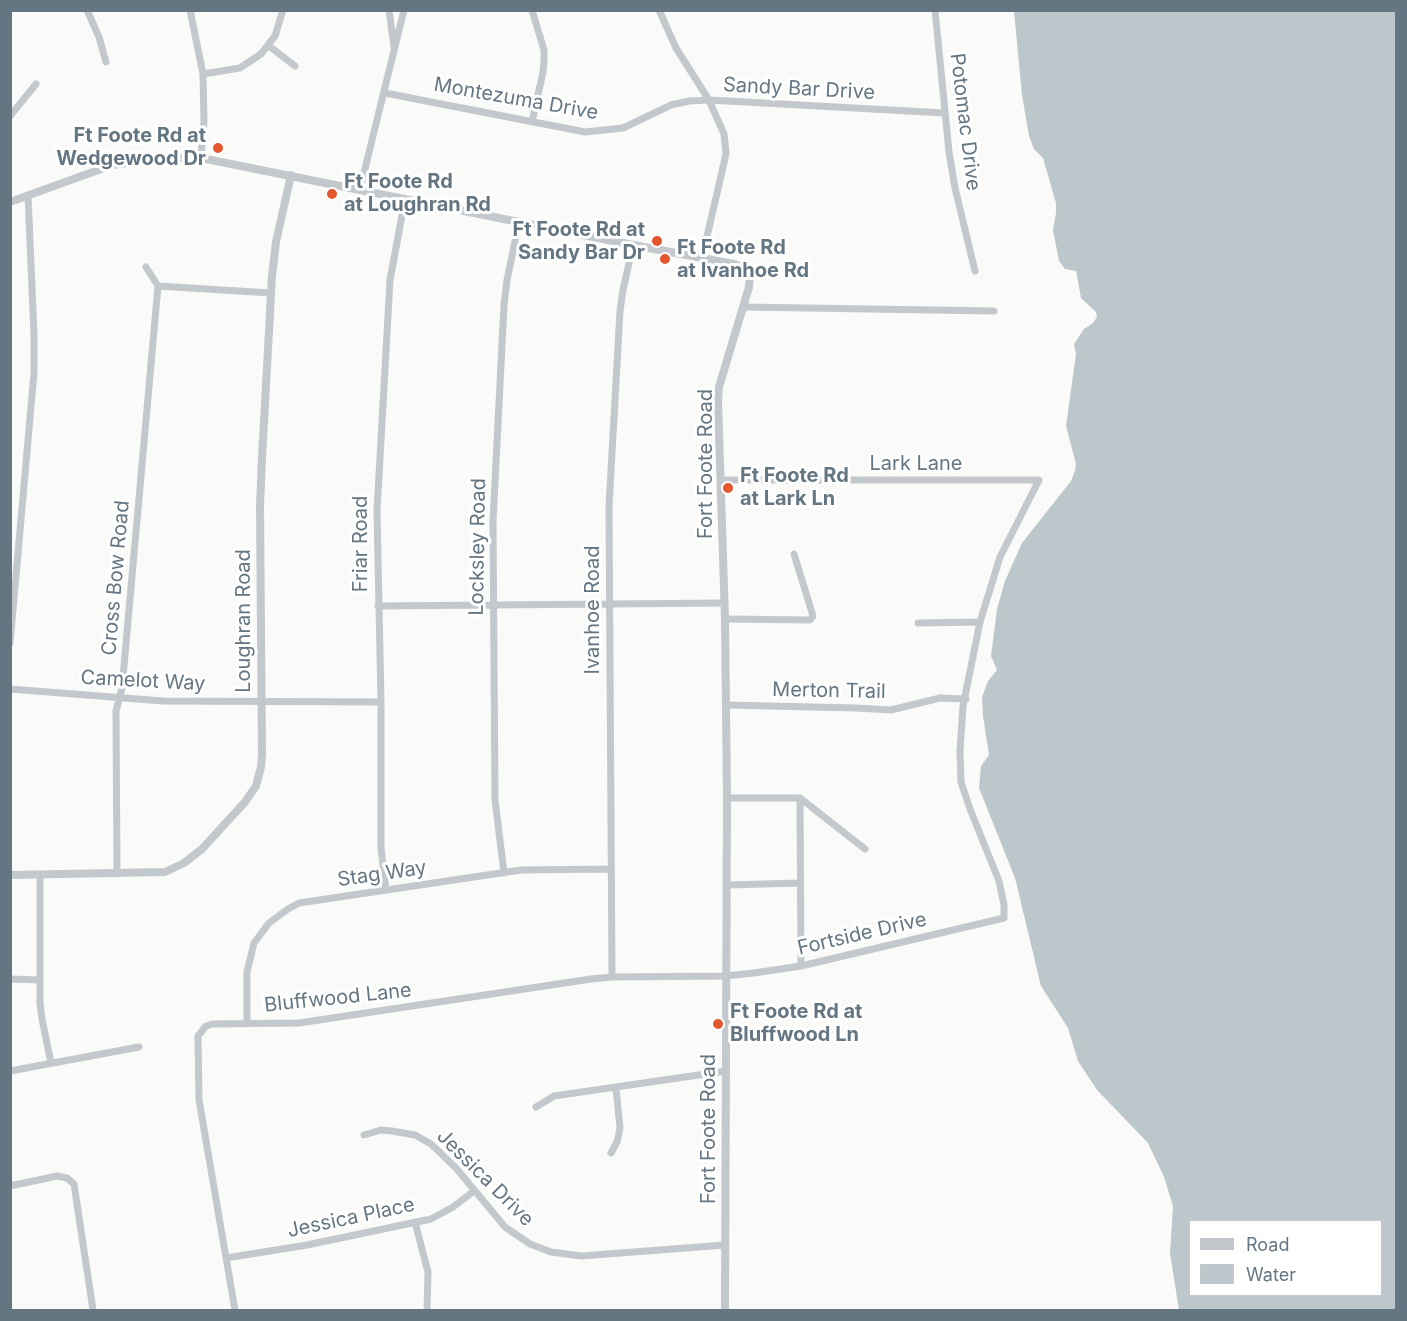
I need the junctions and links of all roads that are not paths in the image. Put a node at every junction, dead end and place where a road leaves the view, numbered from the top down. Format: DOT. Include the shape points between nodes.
graph roads {
  1 [pos="87,10"];
  2 [pos="190,10"];
  3 [pos="283,10"];
  4 [pos="389,10"];
  5 [pos="404,10"];
  6 [pos="532,10"];
  7 [pos="659,10"];
  8 [pos="935,10"];
  9 [pos="269,46"];
  10 [pos="394,50"];
  11 [pos="106,62"];
  12 [pos="295,66"];
  13 [pos="203,74"];
  14 [pos="36,84"];
  15 [pos="385,93"];
  16 [pos="709,100"];
  17 [pos="944,114"];
  18 [pos="10,116"];
  19 [pos="532,122"];
  20 [pos="201,158"];
  21 [pos="291,175"];
  22 [pos="360,189"];
  23 [pos="28,195"];
  24 [pos="405,199"];
  25 [pos="10,202"];
  26 [pos="519,222"];
  27 [pos="633,245"];
  28 [pos="702,258"];
  29 [pos="146,267"];
  30 [pos="975,271"];
  31 [pos="158,286"];
  32 [pos="271,293"];
  33 [pos="744,307"];
  34 [pos="994,311"];
  35 [pos="721,480"];
  36 [pos="10,532"];
  37 [pos="20,533"];
  38 [pos="794,554"];
  39 [pos="724,603"];
  40 [pos="610,604"];
  41 [pos="494,605"];
  42 [pos="378,606"];
  43 [pos="725,619"];
  44 [pos="980,622"];
  45 [pos="918,623"];
  46 [pos="10,643"];
  47 [pos="10,689"];
  48 [pos="120,698"];
  49 [pos="966,699"];
  50 [pos="261,701"];
  51 [pos="381,702"];
  52 [pos="726,705"];
  53 [pos="727,798"];
  54 [pos="800,798"];
  55 [pos="865,849"];
  56 [pos="611,869"];
  57 [pos="504,873"];
  58 [pos="117,874"];
  59 [pos="10,875"];
  60 [pos="40,875"];
  61 [pos="800,883"];
  62 [pos="727,885"];
  63 [pos="386,890"];
  64 [pos="801,966"];
  65 [pos="726,976"];
  66 [pos="612,977"];
  67 [pos="10,979"];
  68 [pos="40,980"];
  69 [pos="247,1023"];
  70 [pos="139,1047"];
  71 [pos="51,1063"];
  72 [pos="10,1071"];
  73 [pos="726,1071"];
  74 [pos="616,1088"];
  75 [pos="536,1107"];
  76 [pos="364,1135"];
  77 [pos="611,1153"];
  78 [pos="10,1186"];
  79 [pos="474,1191"];
  80 [pos="415,1222"];
  81 [pos="725,1245"];
  82 [pos="226,1258"];
  83 [pos="93,1311"];
  84 [pos="235,1311"];
  85 [pos="427,1311"];
  86 [pos="725,1311"];
  1 -- 11 [label="street"];
  2 -- 13 [label="street"];
  3 -- 9 [label="street"];
  4 -- 10 [label="street"];
  5 -- 10 [label="street"];
  6 -- 19 [label="street" via="544,60"];
  7 -- 16 [label="street" via="676,48"];
  8 -- 17 [label="street, Potomac Drive"];
  9 -- 12 [label="street"];
  9 -- 13 [label="street" via="240,68"];
  10 -- 15 [label="street"];
  13 -- 20 [label="street"];
  14 -- 18 [label="street"];
  15 -- 19 [label="street, Montezuma Drive"];
  15 -- 22 [label="street"];
  16 -- 17 [label="street, Sandy Bar Drive"];
  16 -- 19 [label="street, Montezuma Drive" via="671,105 608,131 585,132"];
  16 -- 28 [label="street, Sandy Bar Drive" via="722,124 726,153"];
  17 -- 30 [label="street, Potomac Drive" via="955,189"];
  20 -- 21 [label="street, Fort Foote Road"];
  20 -- 23 [label="street, Fort Foote Road" via="112,165"];
  21 -- 22 [label="street, Fort Foote Road"];
  21 -- 32 [label="street, Loughran Road" via="276,242"];
  22 -- 24 [label="street, Fort Foote Road"];
  23 -- 25 [label="street, Fort Foote Road"];
  23 -- 37 [label="street" via="34,356"];
  24 -- 26 [label="street, Fort Foote Road"];
  24 -- 42 [label="street, Friar Road" via="388,303 377,511"];
  26 -- 27 [label="street, Fort Foote Road"];
  26 -- 41 [label="street, Locksley Road" via="504,305 494,501"];
  27 -- 28 [label="street, Fort Foote Road"];
  27 -- 40 [label="street, Ivanhoe Road" via="619,334 609,506"];
  28 -- 33 [label="street, Fort Foote Road" via="747,269 750,280"];
  29 -- 31 [label="street"];
  31 -- 32 [label="street"];
  31 -- 48 [label="street, Cross Bow Road"];
  32 -- 50 [label="street, Loughran Road" via="260,505"];
  33 -- 34 [label="street"];
  33 -- 35 [label="street, Fort Foote Road" via="719,387"];
  35 -- 39 [label="street, Fort Foote Road"];
  35 -- 44 [label="street, Lark Lane" via="1038,480 1000,557"];
  36 -- 37 [label="street"];
  37 -- 46 [label="street"];
  38 -- 43 [label="street" via="813,616 810,620"];
  39 -- 40 [label="street"];
  39 -- 43 [label="street, Fort Foote Road"];
  40 -- 41 [label="street"];
  40 -- 56 [label="street, Ivanhoe Road"];
  41 -- 42 [label="street"];
  41 -- 57 [label="street, Locksley Road" via="495,800"];
  42 -- 51 [label="street, Friar Road"];
  43 -- 52 [label="street, Fort Foote Road"];
  44 -- 45 [label="street"];
  44 -- 49 [label="street"];
  47 -- 48 [label="street, Camelot Way"];
  48 -- 50 [label="street, Camelot Way"];
  48 -- 58 [label="street, Cross Bow Road" via="116,711"];
  49 -- 52 [label="street, Merton Trail" via="940,698 891,710"];
  49 -- 64 [label="street, Fortside Drive" via="960,751 962,782 999,880 1004,918"];
  50 -- 51 [label="street, Camelot Way"];
  50 -- 58 [label="street, Loughran Road" via="261,767 256,786 245,802 184,863 165,872"];
  51 -- 63 [label="street, Friar Road" via="381,848"];
  52 -- 53 [label="street, Fort Foote Road"];
  53 -- 54 [label="street"];
  53 -- 62 [label="street, Fort Foote Road"];
  54 -- 55 [label="street"];
  54 -- 61 [label="street"];
  56 -- 57 [label="street, Stag Way"];
  56 -- 66 [label="street, Ivanhoe Road"];
  57 -- 63 [label="street, Stag Way"];
  58 -- 60 [label="street, Loughran Road"];
  59 -- 60 [label="street, Loughran Road"];
  60 -- 68 [label="street"];
  61 -- 62 [label="street"];
  61 -- 64 [label="street"];
  62 -- 65 [label="street, Fort Foote Road"];
  63 -- 69 [label="street, Stag Way" via="299,903 269,923 250,957"];
  64 -- 65 [label="street, Fortside Drive"];
  65 -- 66 [label="street, Bluffwood Lane"];
  65 -- 73 [label="street, Fort Foote Road"];
  66 -- 69 [label="street, Bluffwood Lane" via="299,1023"];
  67 -- 68 [label="street"];
  68 -- 71 [label="street" via="42,1019"];
  69 -- 82 [label="street, Bluffwood Lane" via="212,1024 198,1036 199,1100"];
  70 -- 71 [label="street"];
  71 -- 72 [label="street"];
  73 -- 74 [label="street"];
  73 -- 81 [label="street, Fort Foote Road"];
  74 -- 75 [label="street" via="554,1096"];
  74 -- 77 [label="street" via="620,1128"];
  76 -- 79 [label="street, Jessica Drive" via="381,1130 407,1133 423,1140 446,1157"];
  78 -- 83 [label="street" via="57,1176 74,1185"];
  79 -- 80 [label="street, Jessica Place" via="441,1214"];
  79 -- 81 [label="street, Jessica Drive" via="513,1233 550,1252 581,1256"];
  80 -- 82 [label="street, Jessica Place"];
  80 -- 85 [label="street" via="428,1272"];
  81 -- 86 [label="street, Fort Foote Road"];
  82 -- 84 [label="street, Bluffwood Lane"];
}
